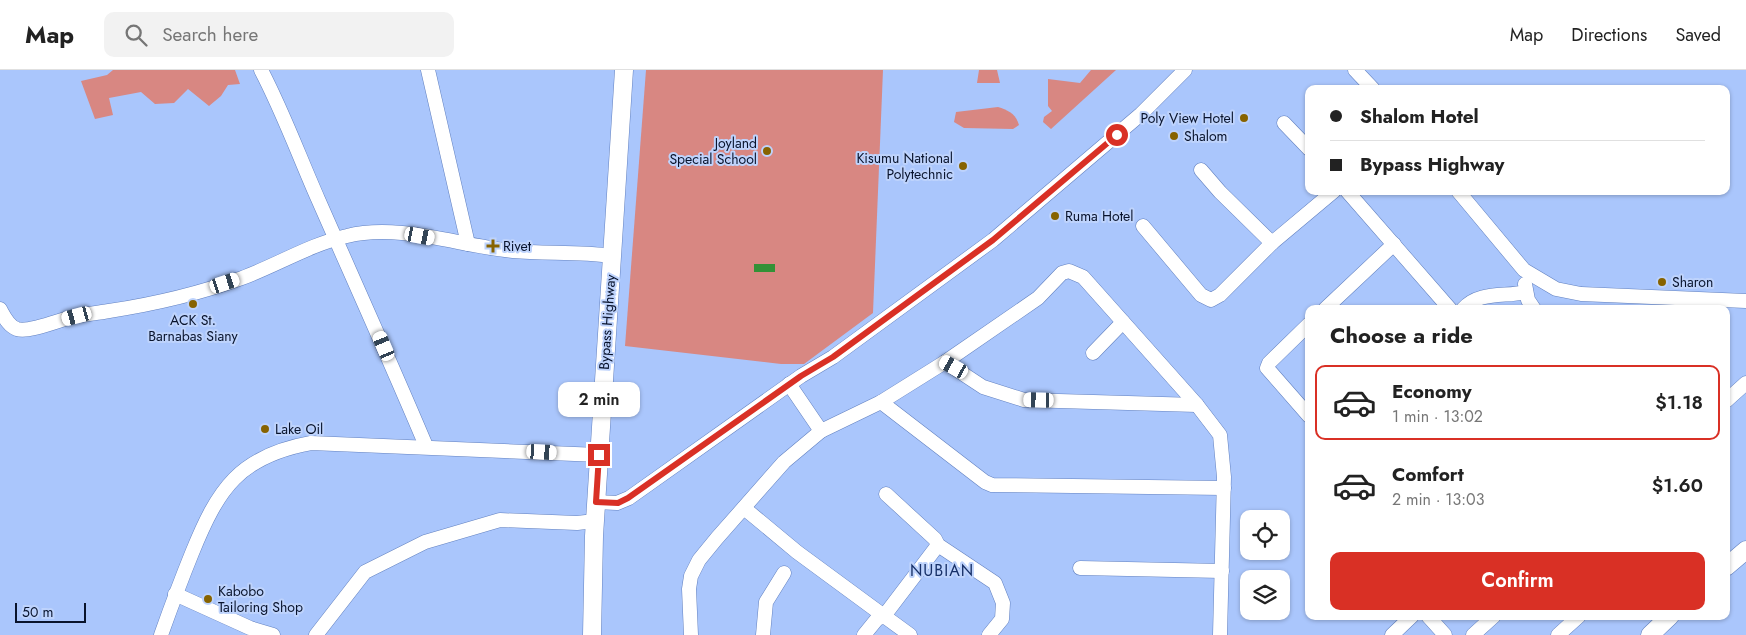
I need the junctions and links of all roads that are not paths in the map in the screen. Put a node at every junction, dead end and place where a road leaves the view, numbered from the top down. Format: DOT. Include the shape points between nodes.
graph roads {
  1 [pos="261,70"];
  2 [pos="428,70"];
  3 [pos="624,70"];
  4 [pos="1185,70"];
  5 [pos="1355,70"];
  6 [pos="1369,85"];
  7 [pos="1284,123"];
  8 [pos="1305,145"];
  9 [pos="1202,170"];
  10 [pos="1329,195"];
  11 [pos="1351,195"];
  12 [pos="1461,195"];
  13 [pos="1143,226"];
  14 [pos="337,239"];
  15 [pos="468,244"];
  16 [pos="1272,244"];
  17 [pos="1394,244"];
  18 [pos="610,256"];
  19 [pos="1524,270"];
  20 [pos="1526,292"];
  21 [pos="1665,298"];
  22 [pos="1746,301"];
  23 [pos="1328,305"];
  24 [pos="1444,305"];
  25 [pos="1469,305"];
  26 [pos="1532,305"];
  27 [pos="1659,305"];
  28 [pos="0,309"];
  29 [pos="1123,322"];
  30 [pos="1305,328"];
  31 [pos="1093,353"];
  32 [pos="945,362"];
  33 [pos="1746,383"];
  34 [pos="789,384"];
  35 [pos="1730,398"];
  36 [pos="881,402"];
  37 [pos="1197,405"];
  38 [pos="1305,411"];
  39 [pos="821,432"];
  40 [pos="426,446"];
  41 [pos="599,455"];
  42 [pos="1224,488"];
  43 [pos="886,494"];
  44 [pos="596,502"];
  45 [pos="744,508"];
  46 [pos="595,521"];
  47 [pos="938,544"];
  48 [pos="1746,550"];
  49 [pos="1730,564"];
  50 [pos="1080,568"];
  51 [pos="1222,570"];
  52 [pos="784,573"];
  53 [pos="175,594"];
  54 [pos="884,616"];
  55 [pos="1408,620"];
  56 [pos="1432,620"];
  57 [pos="1490,620"];
  58 [pos="1575,620"];
  59 [pos="1666,620"];
  60 [pos="250,632"];
  61 [pos="161,635"];
  62 [pos="273,635"];
  63 [pos="316,635"];
  64 [pos="592,635"];
  65 [pos="692,635"];
  66 [pos="763,635"];
  67 [pos="864,635"];
  68 [pos="910,635"];
  69 [pos="989,635"];
  70 [pos="1220,635"];
  71 [pos="1392,635"];
  72 [pos="1445,635"];
  73 [pos="1473,635"];
  74 [pos="1558,635"];
  75 [pos="1650,635"];
  1 -- 14 [label="street" via="289,126"];
  2 -- 15 [label="street"];
  3 -- 18 [label="main road, Bypass Highway"];
  4 -- 34 [label="street" via="1141,114 993,240 833,357"];
  5 -- 6 [label="street"];
  7 -- 8 [label="street"];
  9 -- 16 [label="street"];
  10 -- 16 [label="street"];
  11 -- 17 [label="street"];
  12 -- 19 [label="street"];
  13 -- 16 [label="street" via="1201,295 1211,300"];
  14 -- 15 [label="street" via="348,235 384,234"];
  14 -- 28 [label="street" via="242,278 176,299 77,316 26,329 17,329 9,324"];
  14 -- 40 [label="street"];
  15 -- 18 [label="street" via="548,254"];
  17 -- 23 [label="street"];
  17 -- 24 [label="street"];
  18 -- 41 [label="main road, Bypass Highway"];
  19 -- 20 [label="street"];
  19 -- 21 [label="street" via="1567,291"];
  20 -- 25 [label="street" via="1481,297"];
  20 -- 26 [label="street"];
  21 -- 22 [label="street"];
  21 -- 27 [label="street"];
  29 -- 31 [label="street"];
  29 -- 32 [label="street" via="1083,277 1069,271 1038,298"];
  29 -- 37 [label="street"];
  30 -- 38 [label="street" via="1267,368"];
  32 -- 36 [label="street"];
  32 -- 37 [label="street" via="983,387 1024,400"];
  33 -- 35 [label="street"];
  34 -- 39 [label="street"];
  34 -- 44 [label="street" via="628,498 618,503"];
  36 -- 39 [label="street"];
  36 -- 42 [label="street" via="992,485"];
  37 -- 42 [label="street" via="1220,435"];
  39 -- 45 [label="street" via="784,462"];
  40 -- 41 [label="street"];
  40 -- 53 [label="street" via="311,443 283,448 258,460 241,472 216,499"];
  41 -- 44 [label="main road, Bypass Highway"];
  42 -- 51 [label="street"];
  43 -- 47 [label="street"];
  44 -- 46 [label="main road, Bypass Highway"];
  45 -- 54 [label="street"];
  45 -- 65 [label="street" via="713,543 692,576 688,589"];
  46 -- 63 [label="street" via="500,520 425,542 365,572"];
  46 -- 64 [label="main road, Bypass Highway"];
  47 -- 54 [label="street"];
  47 -- 69 [label="street" via="995,583 1003,603 1002,619"];
  48 -- 49 [label="main road"];
  50 -- 51 [label="street"];
  51 -- 70 [label="street"];
  52 -- 66 [label="street" via="766,602"];
  53 -- 60 [label="street"];
  53 -- 61 [label="street"];
  54 -- 67 [label="street" via="877,619"];
  54 -- 68 [label="street"];
  55 -- 71 [label="street"];
  56 -- 72 [label="street"];
  57 -- 73 [label="street"];
  58 -- 74 [label="street"];
  59 -- 75 [label="main road"];
  60 -- 62 [label="street"];
}
